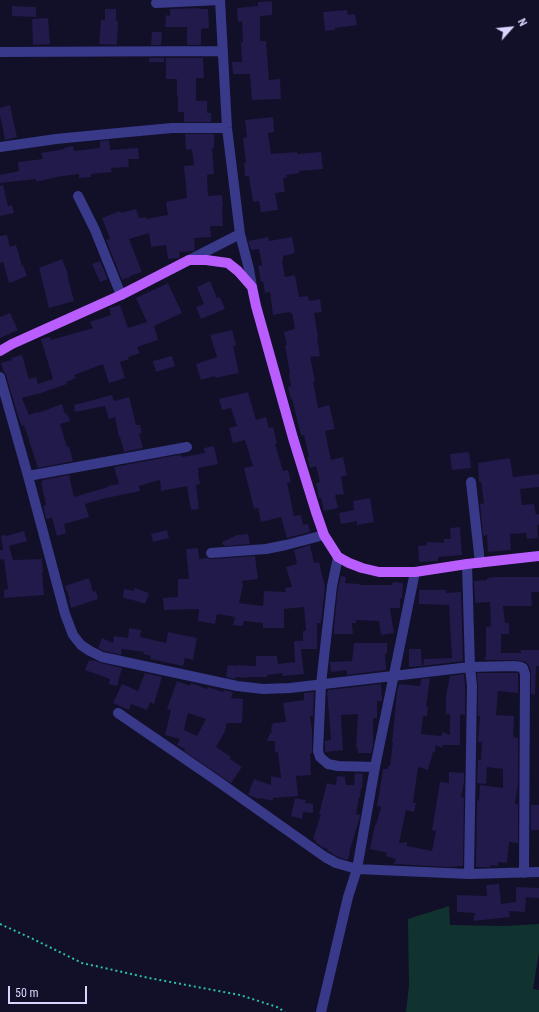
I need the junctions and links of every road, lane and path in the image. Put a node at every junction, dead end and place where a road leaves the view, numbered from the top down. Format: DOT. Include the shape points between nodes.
graph roads {
  1 [pos="220,0"];
  2 [pos="156,3"];
  3 [pos="223,51"];
  4 [pos="0,52"];
  5 [pos="228,128"];
  6 [pos="0,148"];
  7 [pos="78,196"];
  8 [pos="240,234"];
  9 [pos="189,260"];
  10 [pos="252,286"];
  11 [pos="121,295"];
  12 [pos="0,351"];
  13 [pos="0,377"];
  14 [pos="187,446"];
  15 [pos="28,476"];
  16 [pos="470,482"];
  17 [pos="324,535"];
  18 [pos="211,553"];
  19 [pos="539,556"];
  20 [pos="338,557"];
  21 [pos="480,563"];
  22 [pos="467,564"];
  23 [pos="415,572"];
  24 [pos="470,668"];
  25 [pos="394,676"];
  26 [pos="321,684"];
  27 [pos="118,713"];
  28 [pos="375,767"];
  29 [pos="357,869"];
  30 [pos="539,872"];
  31 [pos="524,873"];
  32 [pos="469,874"];
  33 [pos="0,924"];
  34 [pos="285,1012"];
  35 [pos="321,1012"];
  1 -- 2 [label="street"];
  1 -- 3 [label="street"];
  3 -- 4 [label="street"];
  3 -- 5 [label="street"];
  5 -- 6 [label="street" via="172,128 125,132"];
  5 -- 8 [label="street"];
  7 -- 11 [label="street" via="95,230"];
  8 -- 9 [label="street"];
  8 -- 10 [label="street"];
  9 -- 10 [label="main road" via="228,263"];
  9 -- 11 [label="main road"];
  10 -- 17 [label="main road" via="293,438"];
  11 -- 12 [label="main road"];
  13 -- 15 [label="street"];
  14 -- 15 [label="street"];
  15 -- 26 [label="street" via="65,614 73,635 81,645 102,657 237,686 276,689"];
  16 -- 21 [label="street"];
  17 -- 18 [label="street" via="266,549"];
  17 -- 20 [label="main road"];
  19 -- 21 [label="main road"];
  20 -- 23 [label="main road" via="356,566 379,572"];
  20 -- 26 [label="street" via="332,586"];
  21 -- 22 [label="main road"];
  22 -- 23 [label="main road"];
  22 -- 24 [label="street"];
  23 -- 25 [label="street"];
  24 -- 25 [label="street"];
  24 -- 31 [label="street" via="521,667 525,674"];
  24 -- 32 [label="street" via="472,686"];
  25 -- 26 [label="street"];
  25 -- 28 [label="street"];
  26 -- 28 [label="street" via="318,745 320,757 328,764 338,766"];
  27 -- 29 [label="street" via="325,857"];
  28 -- 29 [label="street"];
  29 -- 32 [label="street"];
  29 -- 35 [label="street"];
  30 -- 31 [label="street"];
  31 -- 32 [label="street"];
  33 -- 34 [label="path" via="82,963 240,995"];
}
